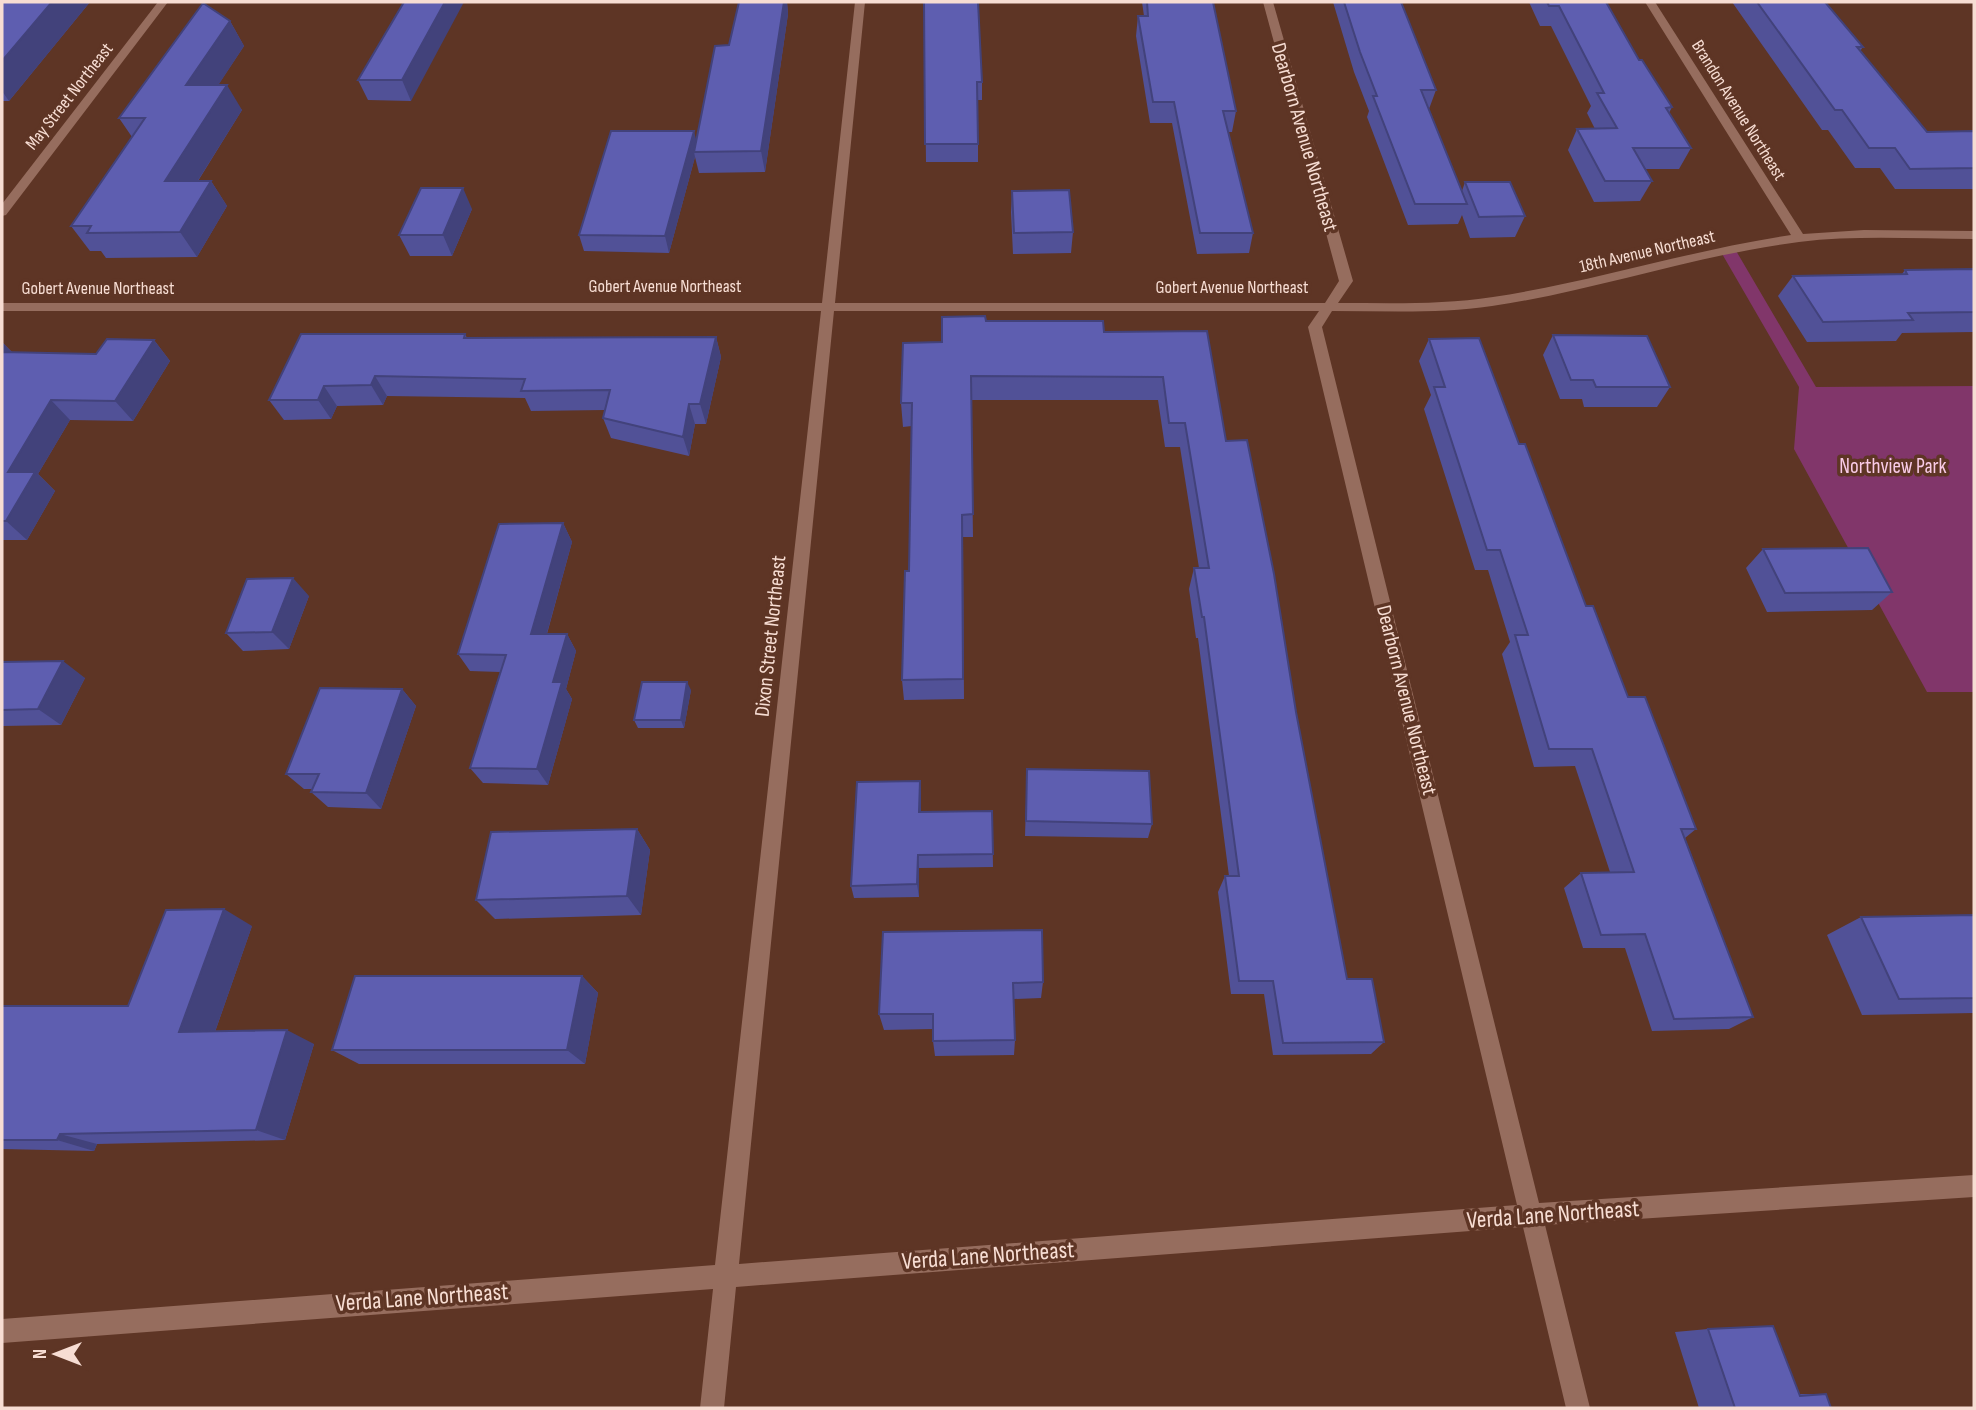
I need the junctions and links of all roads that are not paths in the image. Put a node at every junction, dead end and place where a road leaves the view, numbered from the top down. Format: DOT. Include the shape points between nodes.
graph roads {
  1 [pos="163,2"];
  2 [pos="860,2"];
  3 [pos="1268,2"];
  4 [pos="1650,2"];
  5 [pos="2,212"];
  6 [pos="1974,235"];
  7 [pos="1799,238"];
  8 [pos="828,305"];
  9 [pos="1328,306"];
  10 [pos="2,307"];
  11 [pos="1974,1186"];
  12 [pos="1532,1215"];
  13 [pos="725,1275"];
  14 [pos="2,1331"];
  15 [pos="712,1408"];
  16 [pos="1578,1408"];
  1 -- 5 [label="street, May Street Northeast"];
  2 -- 8 [label="street, Dixon Street Northeast"];
  3 -- 9 [label="street, Dearborn Avenue Northeast" via="1346,281"];
  4 -- 7 [label="street, Brandon Avenue Northeast"];
  6 -- 7 [label="street, 18th Avenue Northeast"];
  7 -- 9 [label="street, 18th Avenue Northeast" via="1500,303"];
  8 -- 9 [label="street, Gobert Avenue Northeast"];
  8 -- 10 [label="street, Gobert Avenue Northeast"];
  8 -- 13 [label="street, Dixon Street Northeast"];
  9 -- 12 [label="street, Dearborn Avenue Northeast" via="1315,327"];
  11 -- 12 [label="street, Verda Lane Northeast"];
  12 -- 13 [label="street, Verda Lane Northeast"];
  12 -- 16 [label="street, Dearborn Avenue Northeast"];
  13 -- 14 [label="street, Verda Lane Northeast"];
  13 -- 15 [label="street, Dixon Street Northeast"];
}
